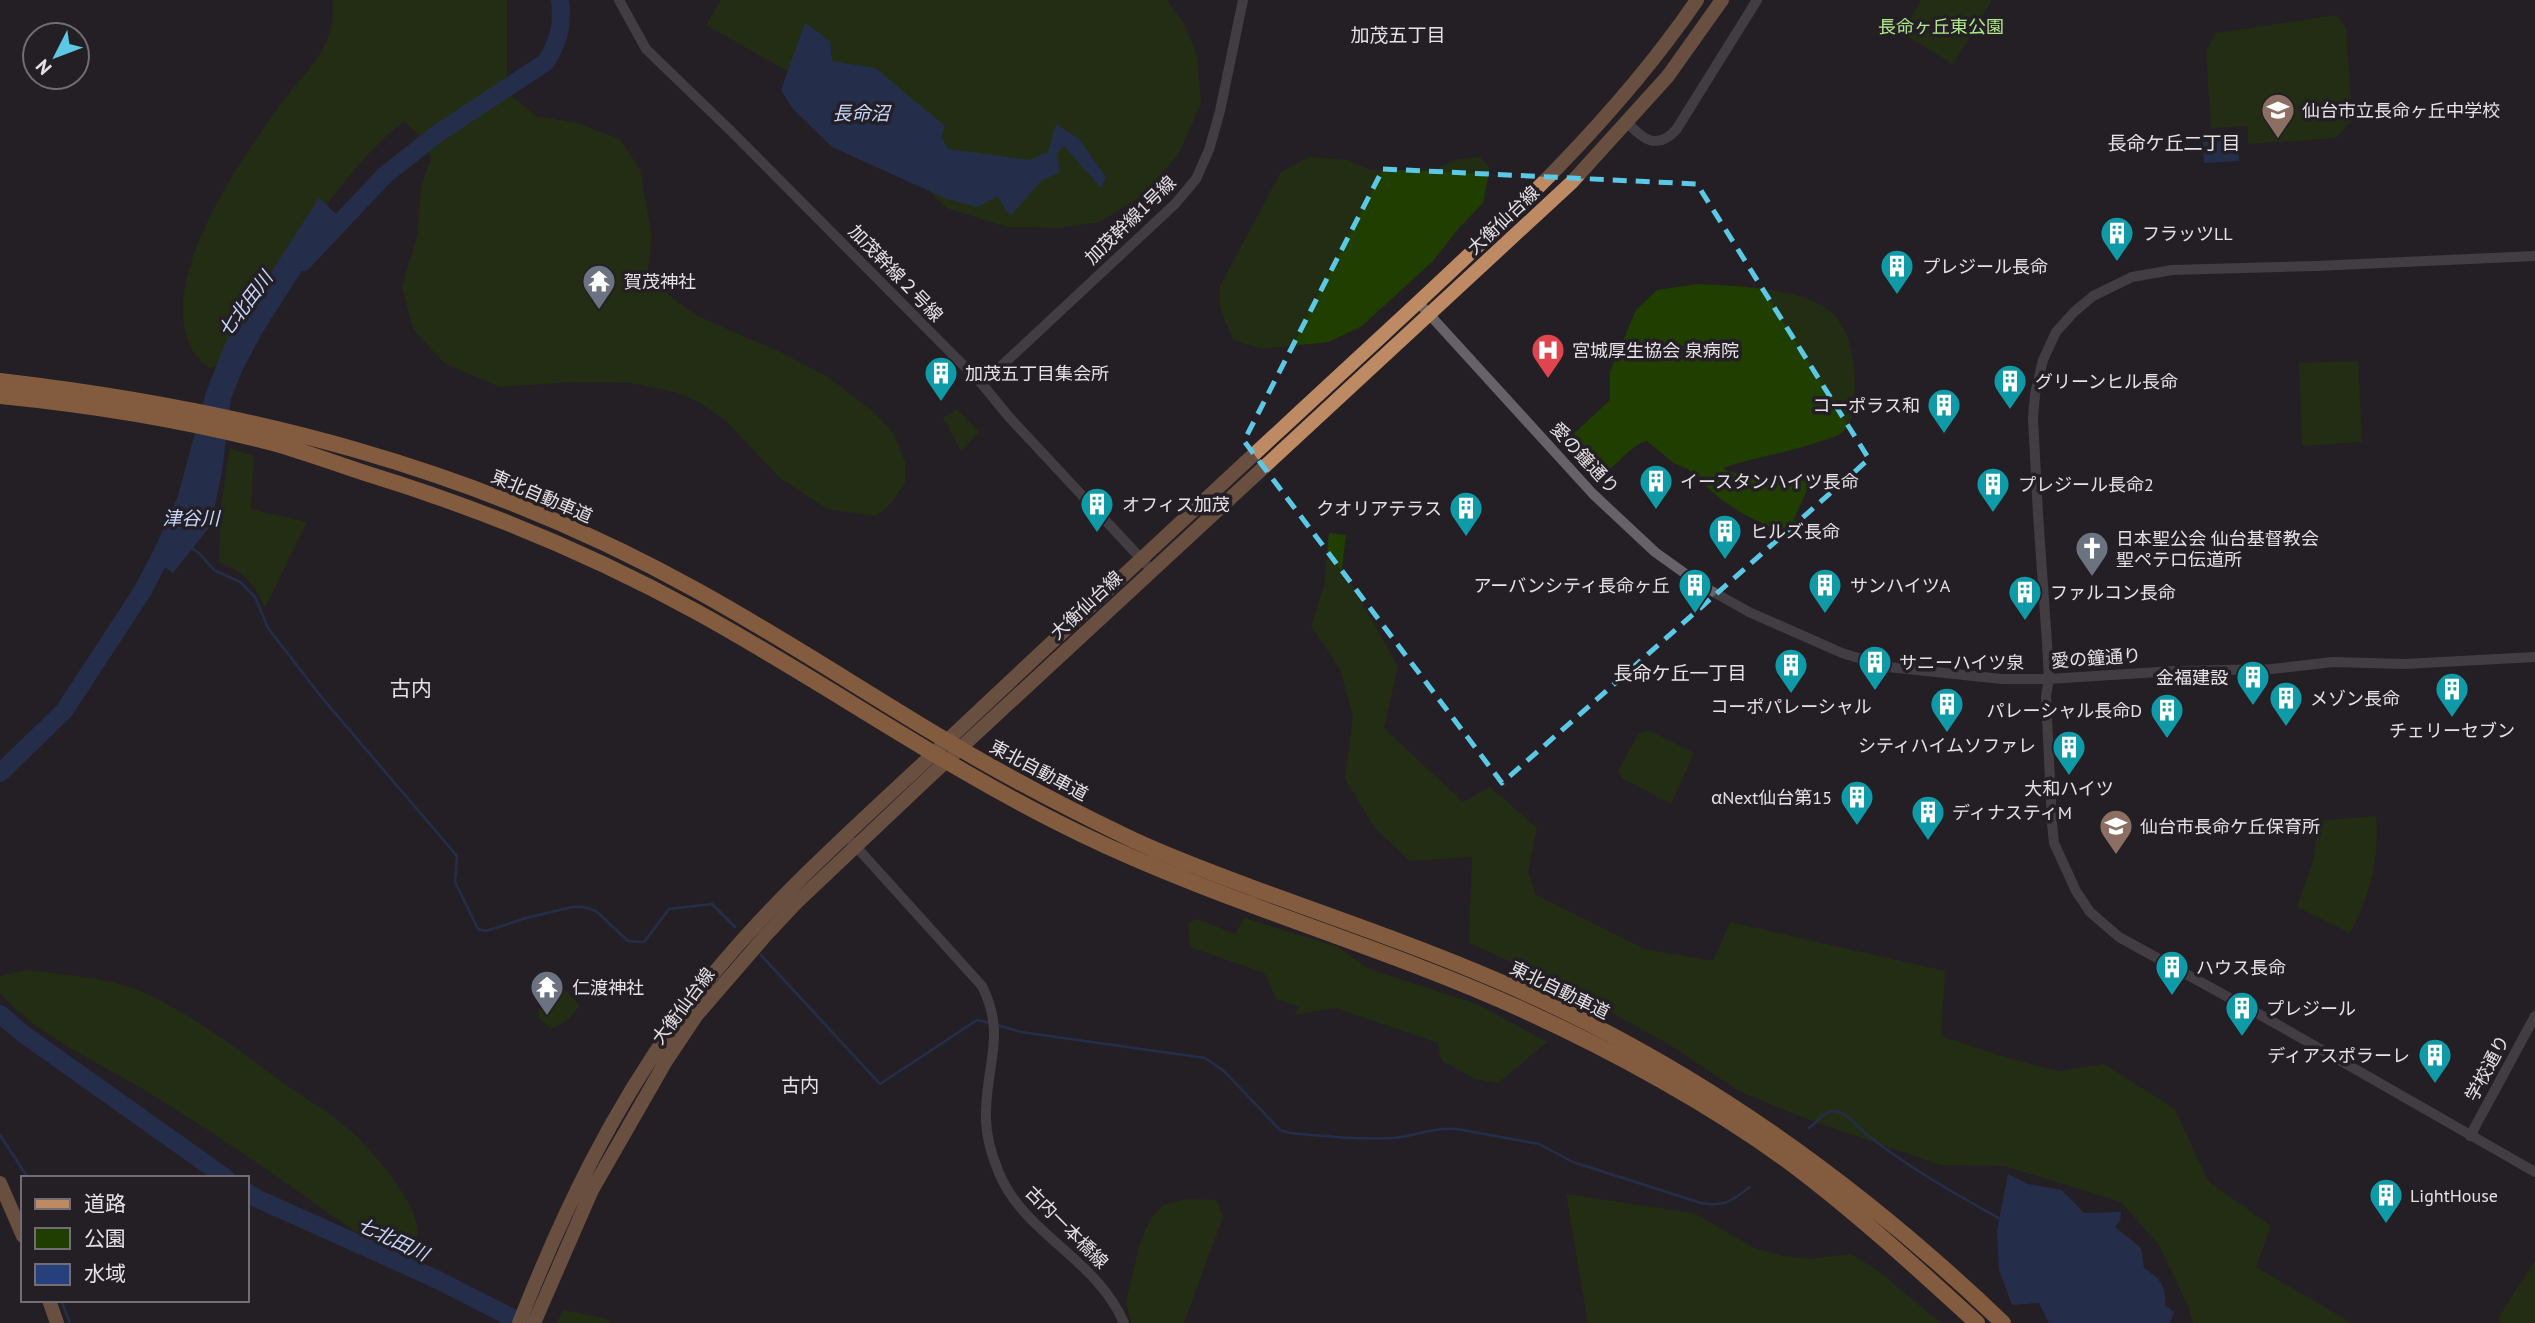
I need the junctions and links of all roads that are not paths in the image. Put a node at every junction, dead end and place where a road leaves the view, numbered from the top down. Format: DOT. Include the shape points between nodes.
graph roads {
  1 [pos="619,0"];
  2 [pos="1243,0"];
  3 [pos="1697,0"];
  4 [pos="1722,0"];
  5 [pos="1757,0"];
  6 [pos="1627,122"];
  7 [pos="2535,256"];
  8 [pos="1418,302"];
  9 [pos="1430,315"];
  10 [pos="0,374"];
  11 [pos="0,381"];
  12 [pos="982,384"];
  13 [pos="83,391"];
  14 [pos="0,396"];
  15 [pos="133,406"];
  16 [pos="280,437"];
  17 [pos="1147,565"];
  18 [pos="2535,657"];
  19 [pos="2049,679"];
  20 [pos="920,776"];
  21 [pos="851,841"];
  22 [pos="2535,1016"];
  23 [pos="2470,1136"];
  24 [pos="2535,1172"];
  25 [pos="0,1183"];
  26 [pos="21,1231"];
  27 [pos="541,1287"];
  28 [pos="49,1302"];
  29 [pos="57,1323"];
  30 [pos="519,1323"];
  31 [pos="534,1323"];
  32 [pos="1124,1323"];
  33 [pos="1977,1323"];
  34 [pos="2003,1323"];
  1 -- 12 [label="street, 加茂幹線２号線" via="646,49"];
  2 -- 12 [label="street, 加茂幹線1号線" via="1215,132 1196,179 1175,204"];
  3 -- 8 [label="main road, 大衡仙台線" via="1625,94 1559,166"];
  4 -- 6 [label="main road, 大衡仙台線" via="1668,76"];
  5 -- 6 [label="street" via="1670,137 1650,141"];
  6 -- 9 [label="main road, 大衡仙台線" via="1563,190"];
  7 -- 19 [label="street" via="2172,270 2132,277 2102,290 2074,312 2056,332 2043,360 2033,418"];
  8 -- 9 [label="street, 愛の鐘通り"];
  8 -- 17 [label="main road, 大衡仙台線"];
  9 -- 17 [label="main road, 大衡仙台線"];
  9 -- 19 [label="street, 愛の鐘通り" via="1593,494 1655,552 1701,585 1800,636 1888,667"];
  10 -- 13 [label="highway"];
  11 -- 13 [label="highway, 東北自動車道"];
  12 -- 17 [label="street, 加茂幹線２号線"];
  13 -- 15 [label="highway, 東北自動車道"];
  14 -- 15 [label="highway, 東北自動車道"];
  15 -- 16 [label="highway, 東北自動車道"];
  16 -- 33 [label="highway, 東北自動車道" via="569,548 692,609 979,780 1078,833 1250,905 1444,977 1605,1050 1787,1161 1881,1236"];
  16 -- 34 [label="highway, 東北自動車道" via="361,450 534,512 693,588 990,766 1096,822 1195,866 1505,984 1564,1012 1667,1066 1785,1142 1852,1190"];
  17 -- 20 [label="main road, 大衡仙台線" via="978,732"];
  17 -- 20 [label="main road, 大衡仙台線" via="965,723"];
  18 -- 19 [label="street, 愛の鐘通り"];
  19 -- 23 [label="street" via="2054,843 2090,912 2119,937"];
  20 -- 21 [label="main road, 大衡仙台線"];
  21 -- 27 [label="main road, 大衡仙台線" via="696,1017 617,1145"];
  21 -- 32 [label="street, 古内一本橋線" via="975,976 988,998 995,1023 986,1126 1000,1177 1017,1204 1094,1277"];
  22 -- 23 [label="street, 学校通り"];
  23 -- 24 [label="street"];
  25 -- 26 [label="main road"];
  27 -- 30 [label="main road"];
  27 -- 31 [label="main road"];
  28 -- 29 [label="main road"];
}
